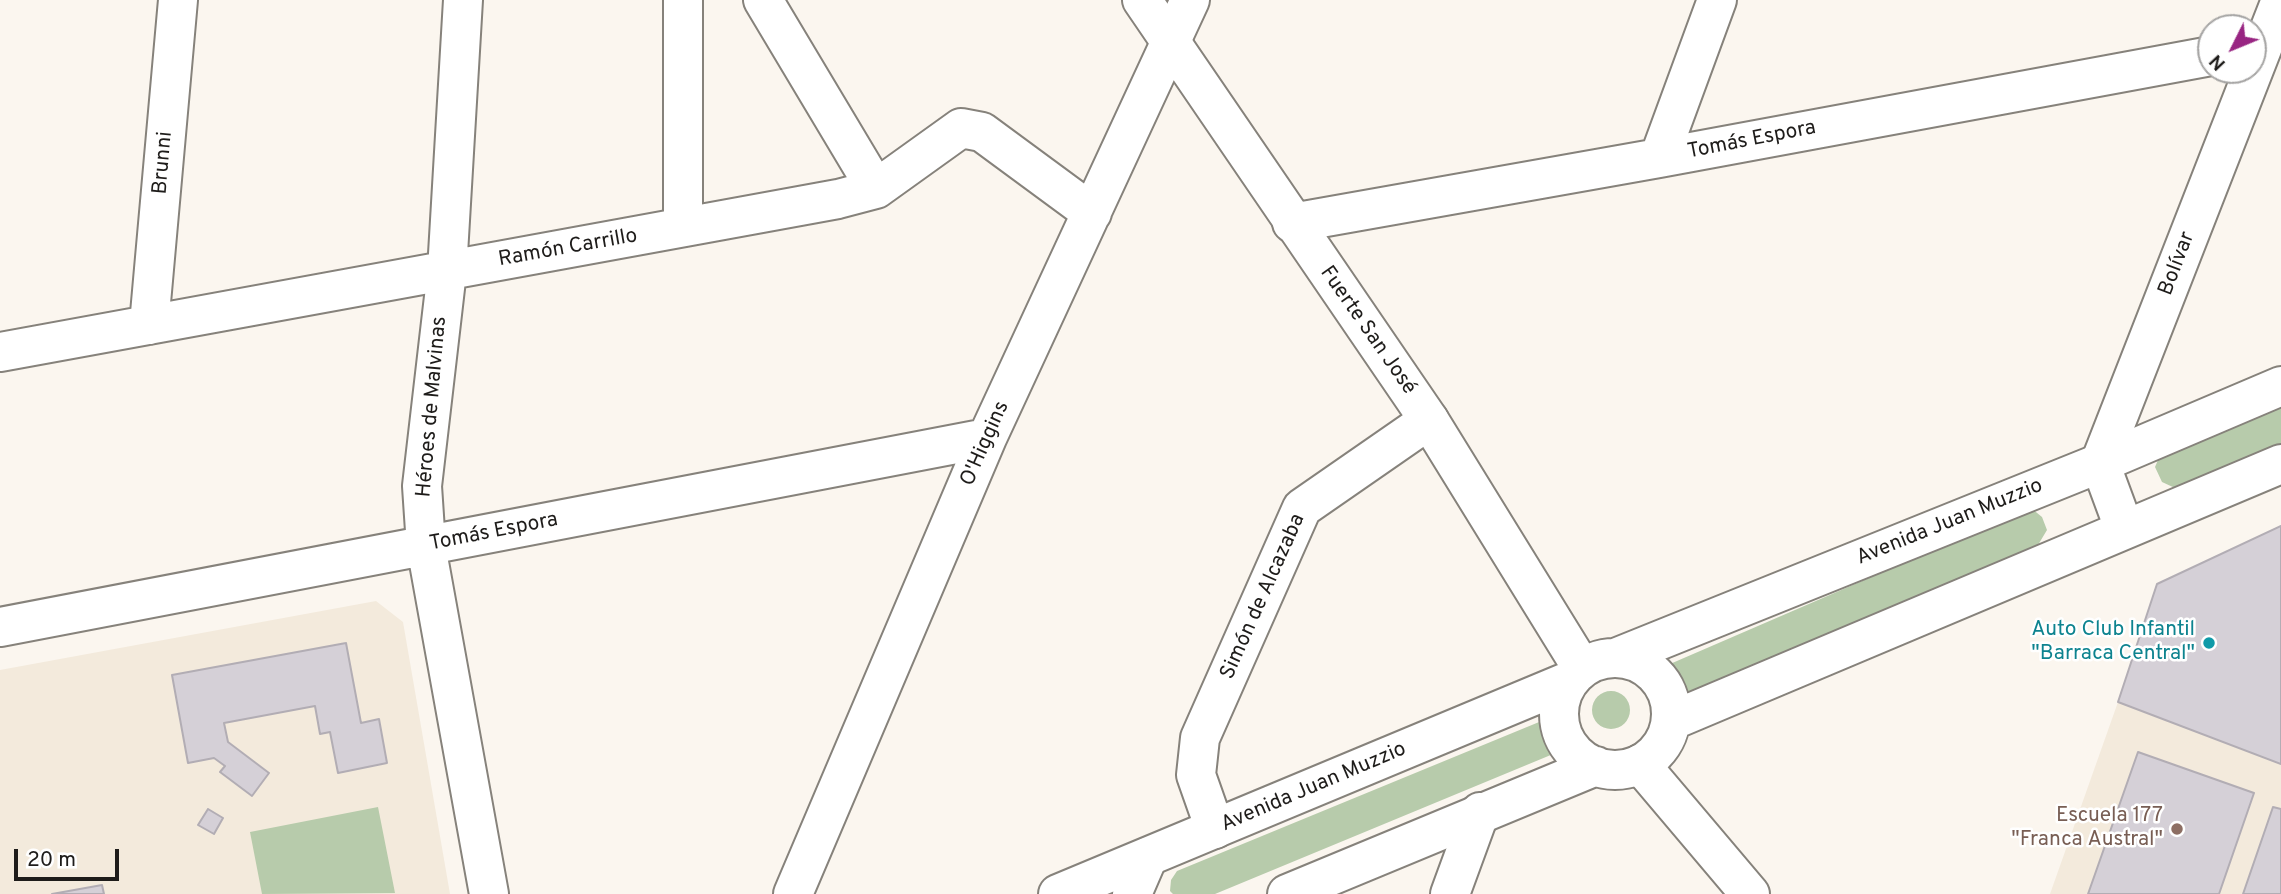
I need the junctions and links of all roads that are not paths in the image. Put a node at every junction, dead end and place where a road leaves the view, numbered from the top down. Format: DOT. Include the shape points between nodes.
graph roads {
  1 [pos="178,0"];
  2 [pos="463,0"];
  3 [pos="683,0"];
  4 [pos="763,0"];
  5 [pos="1142,0"];
  6 [pos="1190,0"];
  7 [pos="1717,0"];
  8 [pos="2281,0"];
  9 [pos="2267,43"];
  10 [pos="1171,45"];
  11 [pos="2197,59"];
  12 [pos="2251,84"];
  13 [pos="1659,158"];
  14 [pos="876,189"];
  15 [pos="1093,213"];
  16 [pos="1292,223"];
  17 [pos="683,228"];
  18 [pos="447,271"];
  19 [pos="149,325"];
  20 [pos="0,352"];
  21 [pos="2281,386"];
  22 [pos="1429,421"];
  23 [pos="987,439"];
  24 [pos="2100,463"];
  25 [pos="2281,464"];
  26 [pos="2124,528"];
  27 [pos="426,546"];
  28 [pos="0,627"];
  29 [pos="1590,669"];
  30 [pos="1671,721"];
  31 [pos="1640,764"];
  32 [pos="1596,766"];
  33 [pos="1480,812"];
  34 [pos="1215,829"];
  35 [pos="1148,858"];
  36 [pos="489,894"];
  37 [pos="793,894"];
  38 [pos="1058,894"];
  39 [pos="1132,894"];
  40 [pos="1287,894"];
  41 [pos="1450,894"];
  42 [pos="1750,894"];
  1 -- 19 [label="street, Brunni"];
  2 -- 18 [label="street, Héroes de Malvinas"];
  3 -- 17 [label="street"];
  4 -- 14 [label="street"];
  5 -- 10 [label="street, Fuerte San José"];
  6 -- 10 [label="street, O'Higgins"];
  7 -- 13 [label="street"];
  8 -- 9 [label="street, Bolívar"];
  10 -- 15 [label="street, O'Higgins"];
  10 -- 16 [label="street, Fuerte San José"];
  11 -- 13 [label="street, Tomás Espora"];
  12 -- 24 [label="street, Bolívar"];
  13 -- 16 [label="street, Tomás Espora"];
  14 -- 15 [label="street, Ramón Carrillo" via="961,128 982,132"];
  14 -- 17 [label="street, Ramón Carrillo"];
  15 -- 23 [label="street, O'Higgins"];
  16 -- 22 [label="street, Fuerte San José"];
  17 -- 18 [label="street, Ramón Carrillo"];
  18 -- 19 [label="street, Ramón Carrillo"];
  18 -- 27 [label="street, Héroes de Malvinas" via="422,486"];
  19 -- 20 [label="street, Ramón Carrillo"];
  21 -- 24 [label="street, Avenida Juan Muzzio"];
  22 -- 29 [label="street, Fuerte San José"];
  22 -- 34 [label="street, Simón de Alcazaba" via="1302,508 1200,738 1196,775"];
  23 -- 27 [label="street, Tomás Espora"];
  23 -- 37 [label="street, O'Higgins"];
  24 -- 26 [label="street"];
  24 -- 29 [label="street, Avenida Juan Muzzio"];
  25 -- 26 [label="street"];
  26 -- 30 [label="street"];
  27 -- 28 [label="street, Tomás Espora"];
  27 -- 36 [label="street, Héroes de Malvinas"];
  29 -- 30 [label="street" via="1636,661 1652,671 1670,702"];
  29 -- 32 [label="street" via="1561,697 1559,716 1562,734 1572,750"];
  29 -- 34 [label="street, Avenida Juan Muzzio"];
  30 -- 31 [label="street" via="1655,754"];
  31 -- 32 [label="street" via="1622,770"];
  31 -- 42 [label="street"];
  32 -- 33 [label="street"];
  33 -- 40 [label="street"];
  33 -- 41 [label="street"];
  34 -- 35 [label="street, Avenida Juan Muzzio"];
  35 -- 38 [label="street, Avenida Juan Muzzio"];
  35 -- 39 [label="street"];
}
